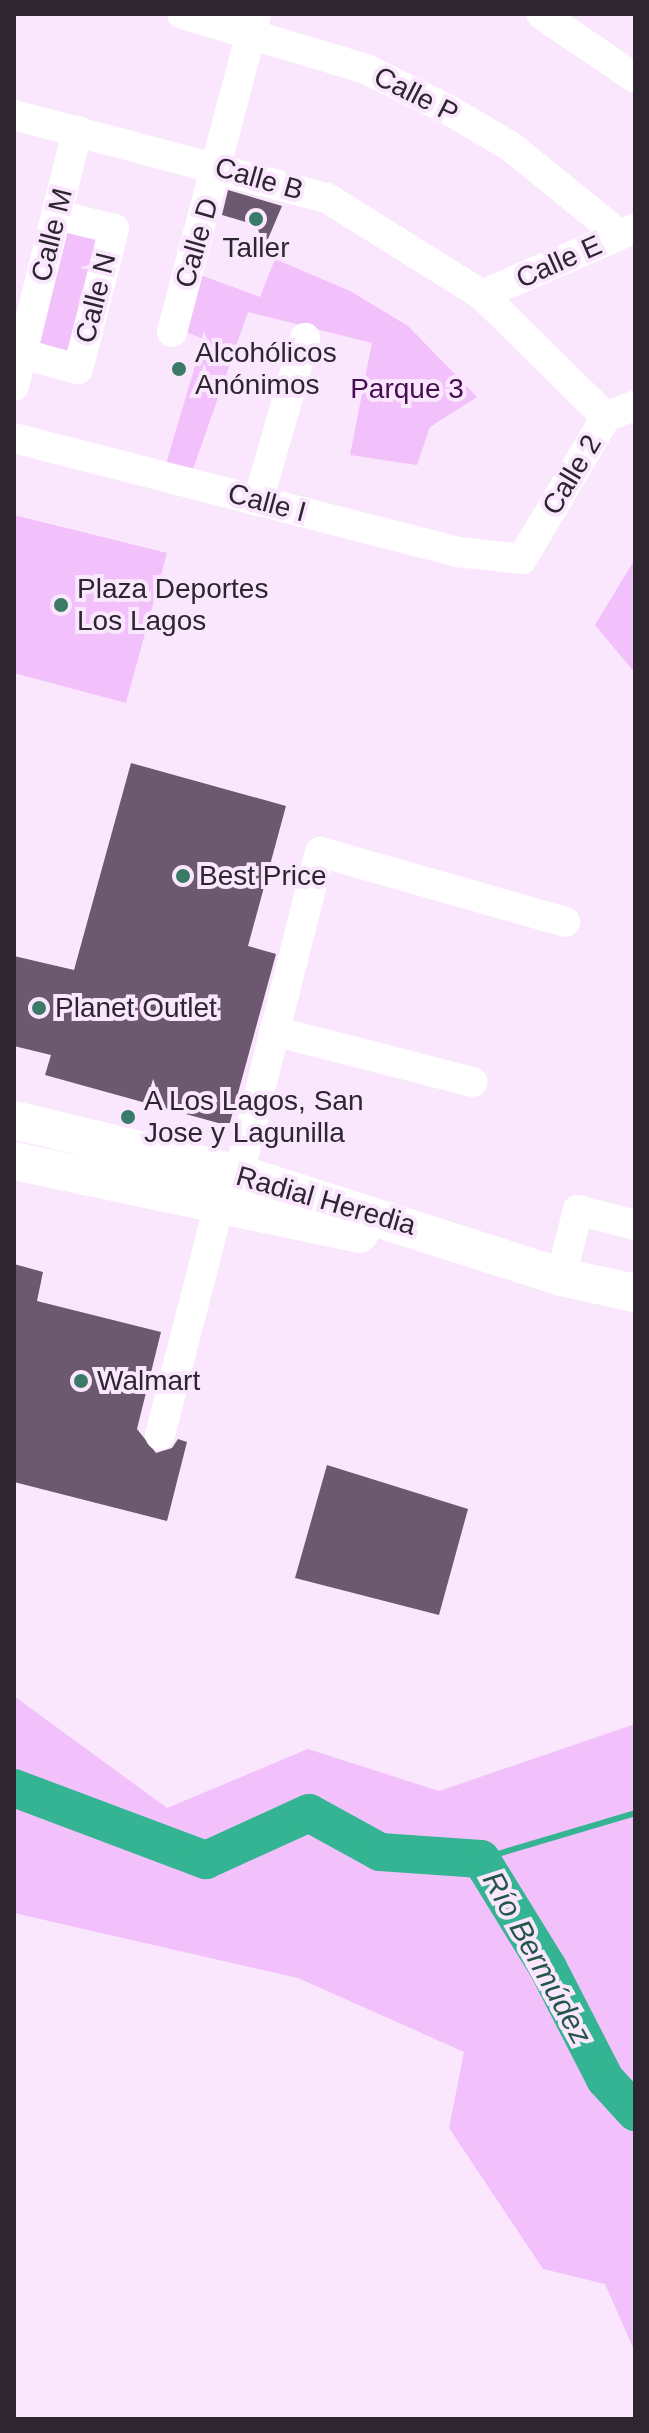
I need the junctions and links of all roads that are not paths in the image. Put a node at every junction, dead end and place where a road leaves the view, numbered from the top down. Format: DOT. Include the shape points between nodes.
graph roads {
  1 [pos="182,14"];
  2 [pos="541,14"];
  3 [pos="254,23"];
  4 [pos="635,78"];
  5 [pos="14,115"];
  6 [pos="77,131"];
  7 [pos="218,167"];
  8 [pos="57,215"];
  9 [pos="627,232"];
  10 [pos="482,295"];
  11 [pos="172,332"];
  12 [pos="305,338"];
  13 [pos="23,354"];
  14 [pos="14,386"];
  15 [pos="635,405"];
  16 [pos="606,417"];
  17 [pos="14,438"];
  18 [pos="258,501"];
  19 [pos="522,559"];
  20 [pos="565,922"];
  21 [pos="274,1031"];
  22 [pos="473,1082"];
  23 [pos="14,1120"];
  24 [pos="14,1141"];
  25 [pos="14,1161"];
  26 [pos="230,1188"];
  27 [pos="635,1225"];
  28 [pos="561,1277"];
  29 [pos="635,1293"];
  30 [pos="160,1435"];
  1 -- 3 [label="street, Calle P"];
  2 -- 4 [label="street"];
  3 -- 7 [label="street, Calle D"];
  3 -- 9 [label="street, Calle P" via="447,109 510,146"];
  5 -- 6 [label="street, Calle B"];
  6 -- 7 [label="street, Calle B"];
  6 -- 8 [label="street, Calle M"];
  7 -- 10 [label="street, Calle B" via="327,198"];
  7 -- 11 [label="street, Calle D"];
  8 -- 13 [label="street, Calle M"];
  8 -- 13 [label="street, Calle N" via="114,229 78,369"];
  9 -- 10 [label="street, Calle E"];
  10 -- 16 [label="street, Calle B"];
  12 -- 18 [label="street"];
  13 -- 14 [label="street, Calle M"];
  15 -- 16 [label="street, Calle 2"];
  16 -- 19 [label="street, Calle 2"];
  17 -- 18 [label="street, Calle I"];
  18 -- 19 [label="street, Calle I" via="457,552"];
  20 -- 21 [label="street" via="320,852"];
  21 -- 22 [label="street"];
  21 -- 26 [label="street"];
  23 -- 26 [label="main road, Radial Heredia"];
  24 -- 26 [label="main road"];
  25 -- 26 [label="main road"];
  26 -- 28 [label="main road"];
  26 -- 30 [label="street"];
  27 -- 28 [label="street" via="578,1210"];
  28 -- 29 [label="main road"];
}
